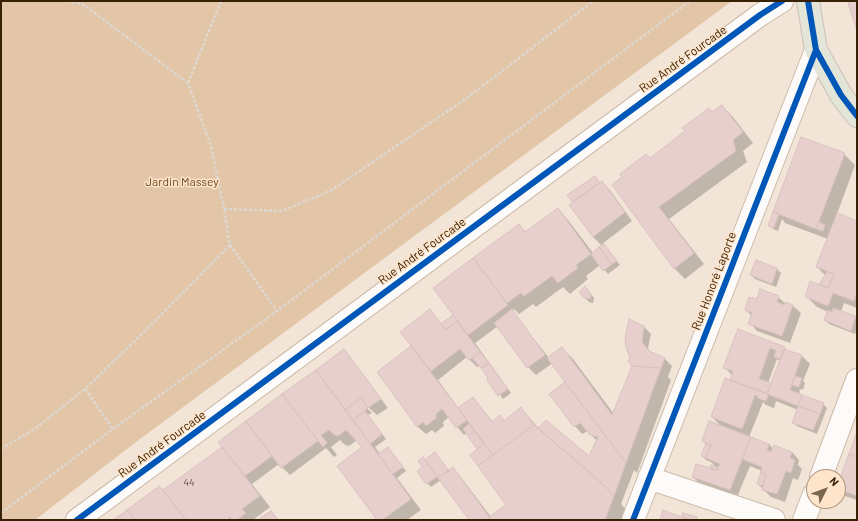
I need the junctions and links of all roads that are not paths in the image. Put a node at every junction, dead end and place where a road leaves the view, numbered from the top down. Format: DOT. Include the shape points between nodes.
graph roads {
  1 [pos="782,1"];
  2 [pos="808,1"];
  3 [pos="816,50"];
  4 [pos="857,116"];
  5 [pos="857,380"];
  6 [pos="823,469"];
  7 [pos="649,478"];
  8 [pos="808,509"];
  9 [pos="77,520"];
  10 [pos="633,520"];
  11 [pos="774,520"];
  12 [pos="804,520"];
  1 -- 9 [label="street, Rue André Fourcade"];
  2 -- 3 [label="main road"];
  3 -- 4 [label="main road" via="841,95"];
  3 -- 7 [label="street, Rue Honoré Laporte"];
  5 -- 6 [label="street"];
  7 -- 10 [label="street, Rue Honoré Laporte"];
  7 -- 11 [label="street"];
  8 -- 12 [label="street"];
}
